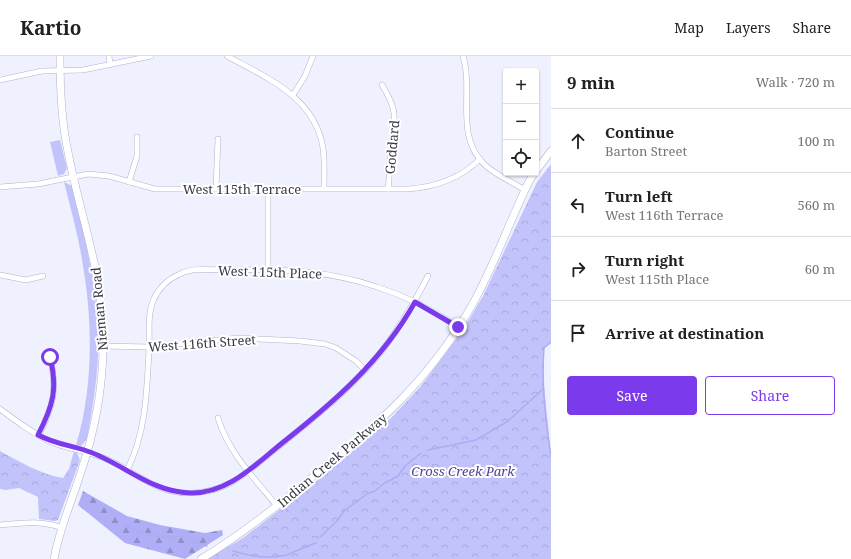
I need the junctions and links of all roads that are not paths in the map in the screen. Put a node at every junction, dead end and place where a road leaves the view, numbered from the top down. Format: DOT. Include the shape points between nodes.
graph roads {
  1 [pos="60,56"];
  2 [pos="109,56"];
  3 [pos="151,56"];
  4 [pos="227,56"];
  5 [pos="313,56"];
  6 [pos="463,56"];
  7 [pos="110,64"];
  8 [pos="59,71"];
  9 [pos="0,80"];
  10 [pos="382,85"];
  11 [pos="293,95"];
  12 [pos="137,137"];
  13 [pos="218,138"];
  14 [pos="551,151"];
  15 [pos="480,159"];
  16 [pos="539,167"];
  17 [pos="74,176"];
  18 [pos="533,176"];
  19 [pos="129,182"];
  20 [pos="0,187"];
  21 [pos="324,188"];
  22 [pos="216,189"];
  23 [pos="268,189"];
  24 [pos="388,189"];
  25 [pos="524,190"];
  26 [pos="268,269"];
  27 [pos="0,275"];
  28 [pos="43,276"];
  29 [pos="428,276"];
  30 [pos="415,302"];
  31 [pos="458,327"];
  32 [pos="103,346"];
  33 [pos="149,347"];
  34 [pos="50,357"];
  35 [pos="365,370"];
  36 [pos="0,409"];
  37 [pos="218,418"];
  38 [pos="38,435"];
  39 [pos="88,451"];
  40 [pos="127,470"];
  41 [pos="249,470"];
  42 [pos="277,506"];
  43 [pos="0,525"];
  44 [pos="62,528"];
  45 [pos="54,559"];
  46 [pos="201,559"];
  1 -- 8 [label="street, Nieman Road"];
  2 -- 7 [label="street"];
  3 -- 7 [label="street"];
  4 -- 11 [label="street"];
  5 -- 11 [label="street" via="305,76"];
  6 -- 15 [label="street" via="466,73 466,125 472,147"];
  7 -- 8 [label="street" via="83,70"];
  8 -- 9 [label="street" via="25,74"];
  8 -- 17 [label="street, Nieman Road" via="62,114"];
  10 -- 24 [label="street, Goddard" via="391,98 396,115"];
  11 -- 21 [label="street" via="307,110 319,135 324,159"];
  12 -- 19 [label="street" via="137,156"];
  13 -- 22 [label="street"];
  14 -- 16 [label="street, Indian Creek Parkway"];
  15 -- 24 [label="street, West 115th Terrace" via="461,174 436,185"];
  15 -- 25 [label="street" via="496,175"];
  17 -- 19 [label="street, West 115th Terrace" via="100,174"];
  17 -- 20 [label="street, West 115th Terrace" via="38,184"];
  17 -- 32 [label="street, Nieman Road" via="98,277"];
  18 -- 25 [label="street, Indian Creek Parkway"];
  19 -- 22 [label="street, West 115th Terrace" via="155,188"];
  21 -- 23 [label="street, West 115th Terrace"];
  21 -- 24 [label="street, West 115th Terrace"];
  22 -- 23 [label="street, West 115th Terrace"];
  23 -- 26 [label="street"];
  25 -- 31 [label="street, Indian Creek Parkway" via="493,263"];
  26 -- 30 [label="street, West 115th Place" via="307,271 345,278 377,286"];
  26 -- 33 [label="street, West 115th Place" via="196,270 172,278 163,286 153,302 149,317"];
  27 -- 28 [label="street" via="26,280"];
  29 -- 30 [label="street"];
  30 -- 31 [label="street, West 115th Place"];
  30 -- 35 [label="street" via="384,348"];
  31 -- 42 [label="street, Indian Creek Parkway" via="432,364 394,408 358,441"];
  32 -- 33 [label="street, West 116th Street"];
  32 -- 39 [label="street, Nieman Road" via="99,396"];
  33 -- 35 [label="street, West 116th Street" via="238,338 311,342 336,348"];
  33 -- 40 [label="street, West 115th Place" via="141,430"];
  34 -- 38 [label="street" via="55,389 53,402"];
  35 -- 41 [label="street" via="340,396"];
  36 -- 38 [label="street"];
  37 -- 41 [label="street" via="228,442"];
  38 -- 39 [label="street" via="52,442"];
  39 -- 40 [label="street"];
  39 -- 44 [label="street, Nieman Road"];
  40 -- 41 [label="street" via="164,490 191,493 218,488"];
  41 -- 42 [label="street"];
  42 -- 46 [label="street, Indian Creek Parkway" via="238,536"];
  43 -- 44 [label="street" via="35,523"];
  44 -- 45 [label="street, Nieman Road"];
}
